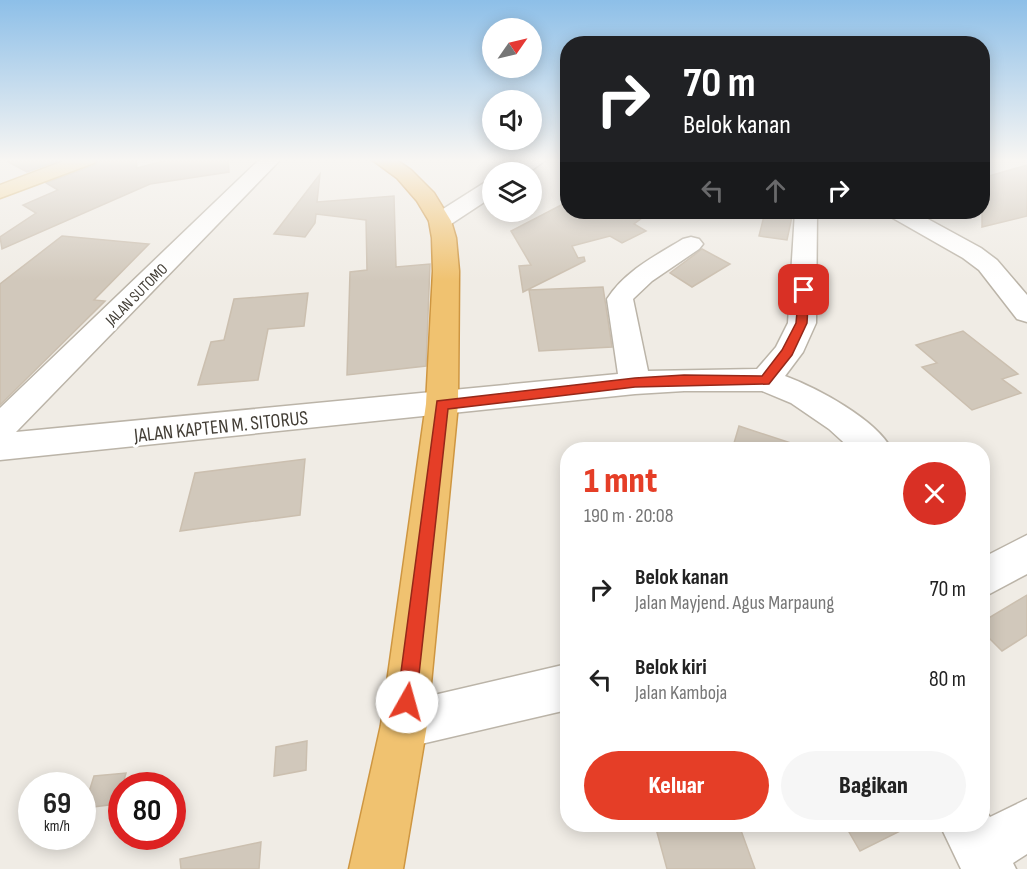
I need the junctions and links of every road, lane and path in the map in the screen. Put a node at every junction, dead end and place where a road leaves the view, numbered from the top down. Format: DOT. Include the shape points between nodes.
graph roads {
  1 [pos="230,200"];
  2 [pos="427,200"];
  3 [pos="474,200"];
  4 [pos="806,219"];
  5 [pos="912,219"];
  6 [pos="440,221"];
  7 [pos="691,244"];
  8 [pos="1027,313"];
  9 [pos="765,380"];
  10 [pos="635,383"];
  11 [pos="442,404"];
  12 [pos="0,428"];
  13 [pos="866,442"];
  14 [pos="0,447"];
  15 [pos="1027,553"];
  16 [pos="990,574"];
  17 [pos="560,689"];
  18 [pos="404,725"];
  19 [pos="1027,825"];
  20 [pos="979,849"];
  21 [pos="376,869"];
  1 -- 12 [label="street, JALAN SUTOMO"];
  2 -- 6 [label="highway"];
  3 -- 6 [label="street"];
  4 -- 9 [label="street" via="802,323 788,352"];
  5 -- 8 [label="street" via="988,265"];
  6 -- 11 [label="highway" via="446,271"];
  7 -- 10 [label="street" via="639,279 620,299"];
  9 -- 10 [label="street, JALAN KAPTEN M. SITORUS"];
  9 -- 13 [label="street" via="802,394"];
  10 -- 11 [label="street, JALAN KAPTEN M. SITORUS"];
  11 -- 14 [label="street, JALAN KAPTEN M. SITORUS"];
  11 -- 18 [label="highway"];
  15 -- 16 [label="street"];
  17 -- 18 [label="street"];
  18 -- 21 [label="highway"];
  19 -- 20 [label="street"];
}
